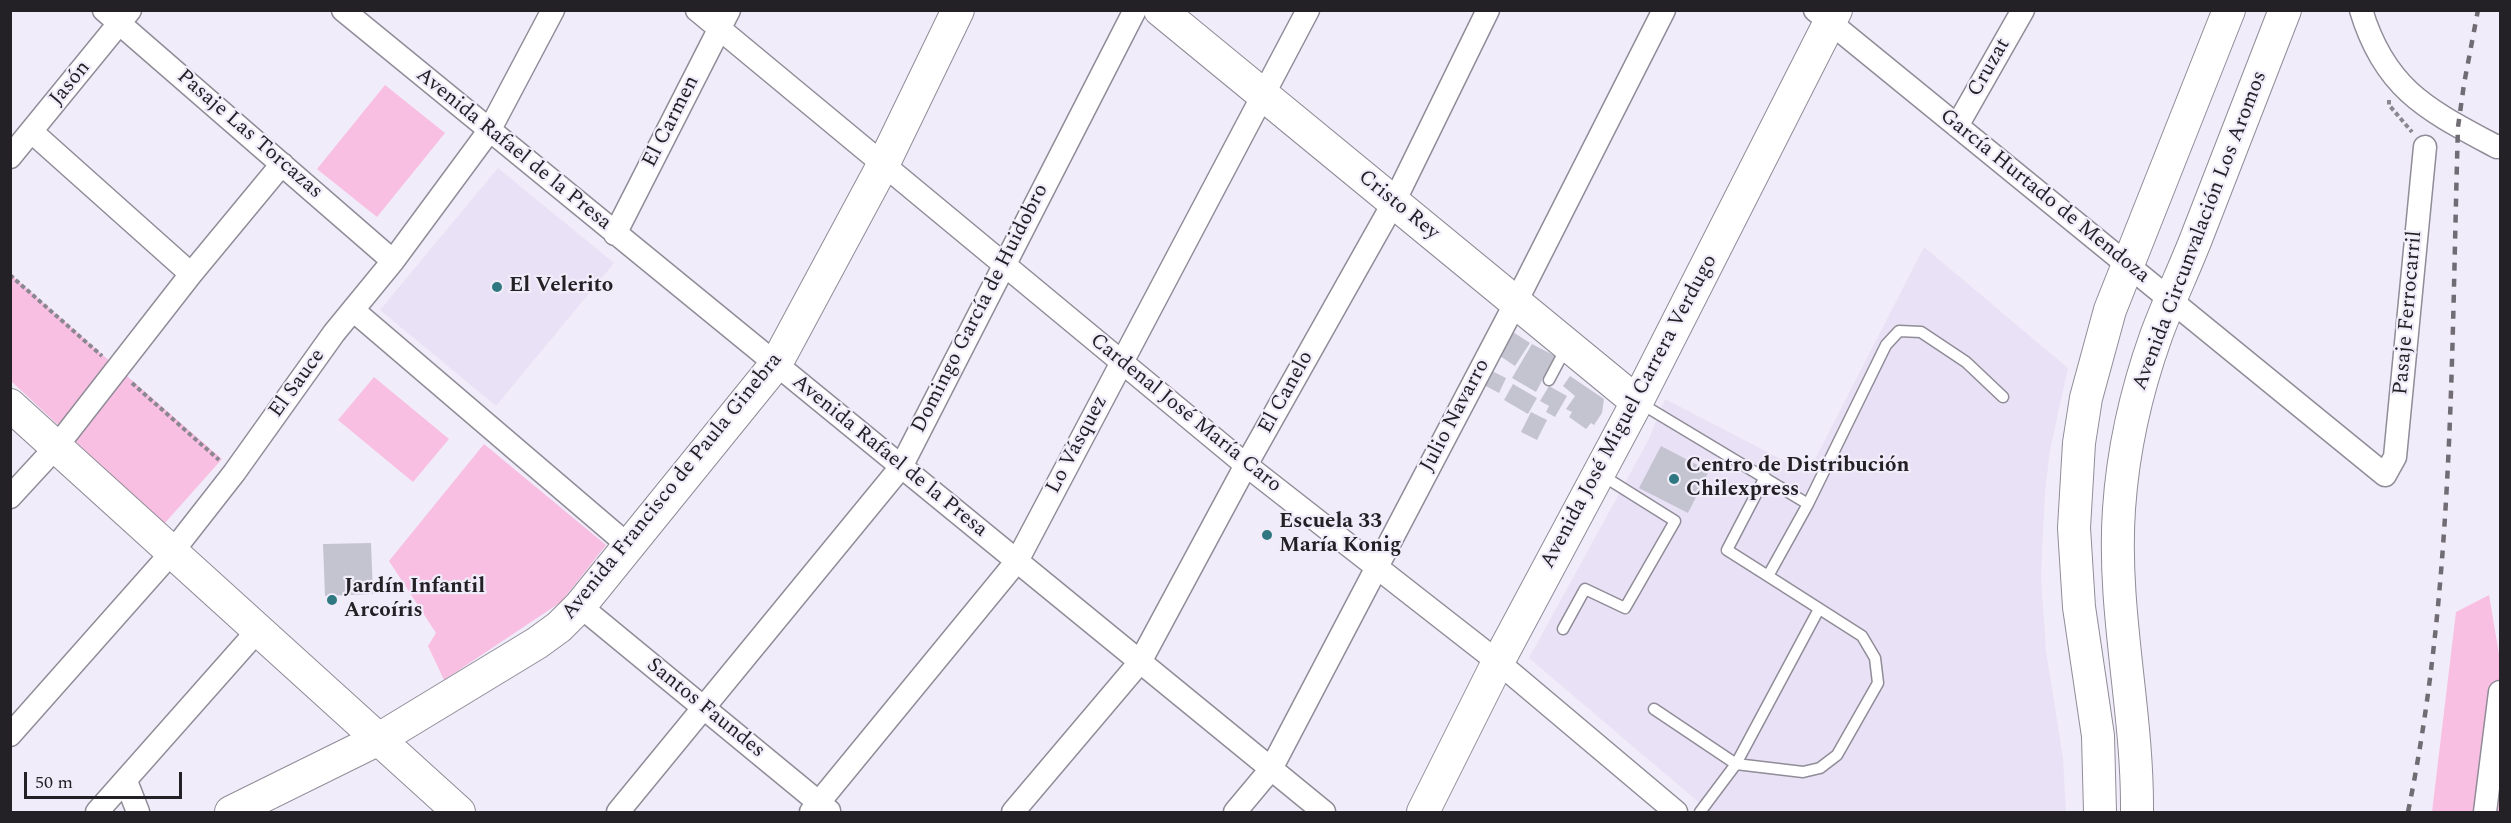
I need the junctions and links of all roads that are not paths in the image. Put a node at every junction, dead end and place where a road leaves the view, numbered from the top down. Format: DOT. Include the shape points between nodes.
graph roads {
  1 [pos="344,10"];
  2 [pos="553,10"];
  3 [pos="696,10"];
  4 [pos="958,10"];
  5 [pos="1135,10"];
  6 [pos="1160,10"];
  7 [pos="1308,10"];
  8 [pos="1488,10"];
  9 [pos="1664,10"];
  10 [pos="2023,10"];
  11 [pos="2229,10"];
  12 [pos="2285,10"];
  13 [pos="2361,10"];
  14 [pos="118,15"];
  15 [pos="1827,15"];
  16 [pos="724,20"];
  17 [pos="1263,95"];
  18 [pos="1957,126"];
  19 [pos="489,131"];
  20 [pos="32,132"];
  21 [pos="2500,146"];
  22 [pos="2425,147"];
  23 [pos="10,157"];
  24 [pos="282,164"];
  25 [pos="883,165"];
  26 [pos="1394,202"];
  27 [pos="615,234"];
  28 [pos="393,261"];
  29 [pos="1003,264"];
  30 [pos="2127,266"];
  31 [pos="191,274"];
  32 [pos="1516,302"];
  33 [pos="2171,302"];
  34 [pos="353,310"];
  35 [pos="1568,345"];
  36 [pos="1122,362"];
  37 [pos="776,364"];
  38 [pos="1549,380"];
  39 [pos="2003,397"];
  40 [pos="1637,402"];
  41 [pos="10,405"];
  42 [pos="57,446"];
  43 [pos="1246,465"];
  44 [pos="901,467"];
  45 [pos="1600,473"];
  46 [pos="2385,475"];
  47 [pos="1765,477"];
  48 [pos="10,497"];
  49 [pos="1808,504"];
  50 [pos="628,546"];
  51 [pos="172,551"];
  52 [pos="1017,561"];
  53 [pos="1376,567"];
  54 [pos="1768,576"];
  55 [pos="580,606"];
  56 [pos="1819,609"];
  57 [pos="259,629"];
  58 [pos="1563,629"];
  59 [pos="1498,662"];
  60 [pos="1140,663"];
  61 [pos="2500,692"];
  62 [pos="703,708"];
  63 [pos="1654,709"];
  64 [pos="10,735"];
  65 [pos="379,739"];
  66 [pos="1736,764"];
  67 [pos="1271,769"];
  68 [pos="126,781"];
  69 [pos="820,809"];
  70 [pos="97,813"];
  71 [pos="138,813"];
  72 [pos="231,813"];
  73 [pos="459,813"];
  74 [pos="618,813"];
  75 [pos="1013,813"];
  76 [pos="1235,813"];
  77 [pos="1324,813"];
  78 [pos="1423,813"];
  79 [pos="1676,813"];
  80 [pos="1700,813"];
  81 [pos="2100,813"];
  82 [pos="2137,813"];
  83 [pos="2485,813"];
  1 -- 19 [label="street, Avenida Rafael de la Presa"];
  2 -- 19 [label="street, El Sauce"];
  3 -- 16 [label="street, Cardenal José María Caro"];
  4 -- 25 [label="street, Avenida Francisco de Paula Ginebra"];
  5 -- 29 [label="street, Domingo García de Huidobro"];
  6 -- 17 [label="street, Cristo Rey"];
  7 -- 17 [label="street, Lo Vásquez"];
  8 -- 26 [label="street, El Canelo"];
  9 -- 32 [label="street, Julio Navarro"];
  10 -- 18 [label="street, Cruzat"];
  11 -- 30 [label="street"];
  12 -- 33 [label="street, Avenida Circunvalación Los Aromos"];
  13 -- 21 [label="street" via="2376,51 2402,87 2438,116"];
  14 -- 20 [label="street, Jasón"];
  14 -- 24 [label="street, Pasaje Las Torcazas"];
  15 -- 18 [label="street, García Hurtado de Mendoza"];
  15 -- 40 [label="street, Avenida José Miguel Carrera Verdugo"];
  16 -- 25 [label="street, Cardenal José María Caro"];
  16 -- 27 [label="street, El Carmen"];
  17 -- 26 [label="street, Cristo Rey"];
  17 -- 36 [label="street, Lo Vásquez"];
  18 -- 30 [label="street, García Hurtado de Mendoza"];
  19 -- 27 [label="street, Avenida Rafael de la Presa"];
  19 -- 28 [label="street, El Sauce"];
  20 -- 23 [label="street, Jasón"];
  20 -- 31 [label="street"];
  22 -- 46 [label="street, Pasaje Ferrocarril" via="2395,458"];
  24 -- 28 [label="street, Pasaje Las Torcazas"];
  24 -- 31 [label="street"];
  25 -- 29 [label="street, Cardenal José María Caro"];
  25 -- 37 [label="street, Avenida Francisco de Paula Ginebra"];
  26 -- 32 [label="street, Cristo Rey"];
  26 -- 43 [label="street, El Canelo"];
  27 -- 37 [label="street, Avenida Rafael de la Presa"];
  28 -- 34 [label="street, El Sauce"];
  29 -- 36 [label="street, Cardenal José María Caro"];
  29 -- 44 [label="street, Domingo García de Huidobro"];
  30 -- 33 [label="street, García Hurtado de Mendoza"];
  30 -- 81 [label="street" via="2096,354 2084,409 2075,488 2075,567 2098,736"];
  31 -- 42 [label="street"];
  32 -- 35 [label="street, Cristo Rey"];
  32 -- 53 [label="street, Julio Navarro"];
  33 -- 46 [label="street, García Hurtado de Mendoza"];
  33 -- 82 [label="street, Avenida Circunvalación Los Aromos" via="2138,395 2119,510 2119,587 2135,736"];
  34 -- 50 [label="street"];
  34 -- 51 [label="street, El Sauce"];
  35 -- 38 [label="lane"];
  35 -- 40 [label="street, Cristo Rey"];
  36 -- 43 [label="street, Cardenal José María Caro"];
  36 -- 52 [label="street, Lo Vásquez"];
  37 -- 44 [label="street, Avenida Rafael de la Presa"];
  37 -- 50 [label="street, Avenida Francisco de Paula Ginebra"];
  39 -- 49 [label="lane" via="1966,362 1930,338 1899,331 1886,345"];
  40 -- 45 [label="street, Avenida José Miguel Carrera Verdugo"];
  40 -- 47 [label="lane"];
  41 -- 42 [label="street"];
  42 -- 48 [label="street"];
  42 -- 51 [label="street"];
  43 -- 53 [label="street, Cardenal José María Caro"];
  43 -- 60 [label="street, El Canelo"];
  44 -- 52 [label="street, Avenida Rafael de la Presa"];
  44 -- 62 [label="street, Domingo García de Huidobro"];
  45 -- 58 [label="lane" via="1675,521 1625,608 1586,589"];
  45 -- 59 [label="street, Avenida José Miguel Carrera Verdugo"];
  47 -- 49 [label="lane"];
  47 -- 54 [label="lane" via="1727,550"];
  49 -- 54 [label="lane"];
  50 -- 55 [label="street, Avenida Francisco de Paula Ginebra"];
  51 -- 57 [label="street"];
  51 -- 64 [label="street, El Sauce"];
  52 -- 60 [label="street, Avenida Rafael de la Presa"];
  52 -- 69 [label="street, Lo Vásquez"];
  53 -- 59 [label="street, Cardenal José María Caro"];
  53 -- 67 [label="street, Julio Navarro"];
  54 -- 56 [label="lane"];
  55 -- 62 [label="street, Santos Faundes"];
  55 -- 65 [label="street, Avenida Francisco de Paula Ginebra" via="537,643"];
  56 -- 66 [label="lane"];
  56 -- 66 [label="lane" via="1862,636 1875,658 1878,683 1837,755 1820,768 1803,772"];
  57 -- 65 [label="street"];
  57 -- 68 [label="street"];
  59 -- 78 [label="street, Avenida José Miguel Carrera Verdugo"];
  59 -- 79 [label="street, Cardenal José María Caro"];
  60 -- 67 [label="street, Avenida Rafael de la Presa"];
  60 -- 75 [label="street, El Canelo"];
  61 -- 83 [label="street"];
  62 -- 69 [label="street, Santos Faundes"];
  62 -- 74 [label="street, Domingo García de Huidobro"];
  63 -- 66 [label="lane"];
  65 -- 72 [label="street, Avenida Francisco de Paula Ginebra"];
  65 -- 73 [label="street"];
  66 -- 80 [label="lane"];
  67 -- 76 [label="street, Julio Navarro"];
  67 -- 77 [label="street, Avenida Rafael de la Presa"];
  68 -- 70 [label="street"];
  68 -- 71 [label="street"];
}
